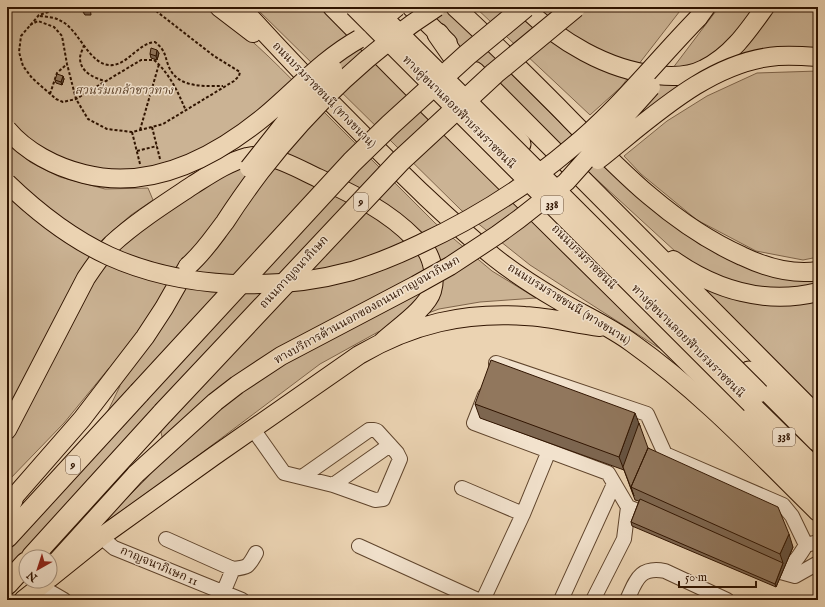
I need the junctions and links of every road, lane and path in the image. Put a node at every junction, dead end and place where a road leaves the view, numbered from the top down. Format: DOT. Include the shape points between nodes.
graph roads {
  1 [pos="83,7"];
  2 [pos="151,7"];
  3 [pos="219,7"];
  4 [pos="240,7"];
  5 [pos="332,7"];
  6 [pos="354,7"];
  7 [pos="373,7"];
  8 [pos="382,7"];
  9 [pos="397,7"];
  10 [pos="411,7"];
  11 [pos="437,7"];
  12 [pos="455,7"];
  13 [pos="524,7"];
  14 [pos="575,7"];
  15 [pos="765,7"];
  16 [pos="702,12"];
  17 [pos="39,15"];
  18 [pos="30,25"];
  19 [pos="438,34"];
  20 [pos="359,39"];
  21 [pos="84,45"];
  22 [pos="283,54"];
  23 [pos="818,57"];
  24 [pos="67,64"];
  25 [pos="159,64"];
  26 [pos="451,75"];
  27 [pos="105,81"];
  28 [pos="224,86"];
  29 [pos="50,94"];
  30 [pos="76,99"];
  31 [pos="424,100"];
  32 [pos="186,111"];
  33 [pos="7,129"];
  34 [pos="140,130"];
  35 [pos="520,144"];
  36 [pos="157,146"];
  37 [pos="137,151"];
  38 [pos="566,182"];
  39 [pos="7,183"];
  40 [pos="636,233"];
  41 [pos="188,266"];
  42 [pos="818,271"];
  43 [pos="818,292"];
  44 [pos="611,329"];
  45 [pos="382,342"];
  46 [pos="818,416"];
  47 [pos="253,429"];
  48 [pos="7,430"];
  49 [pos="818,441"];
  50 [pos="390,445"];
  51 [pos="818,451"];
  52 [pos="546,458"];
  53 [pos="818,470"];
  54 [pos="302,477"];
  55 [pos="614,484"];
  56 [pos="332,485"];
  57 [pos="462,488"];
  58 [pos="818,489"];
  59 [pos="9,505"];
  60 [pos="628,506"];
  61 [pos="818,512"];
  62 [pos="523,514"];
  63 [pos="663,522"];
  64 [pos="101,536"];
  65 [pos="7,537"];
  66 [pos="166,539"];
  67 [pos="812,544"];
  68 [pos="359,546"];
  69 [pos="39,549"];
  70 [pos="256,553"];
  71 [pos="58,560"];
  72 [pos="756,562"];
  73 [pos="818,563"];
  74 [pos="233,569"];
  75 [pos="58,571"];
  76 [pos="777,571"];
  77 [pos="18,572"];
  78 [pos="7,584"];
  79 [pos="35,589"];
  80 [pos="52,589"];
  81 [pos="223,593"];
  82 [pos="22,600"];
  83 [pos="64,600"];
  84 [pos="242,600"];
  85 [pos="478,600"];
  86 [pos="483,600"];
  87 [pos="561,600"];
  88 [pos="593,600"];
  89 [pos="627,600"];
  90 [pos="727,600"];
  1 -- 17 [label="path" via="58,9"];
  2 -- 28 [label="path" via="214,56 240,72 234,81"];
  3 -- 22 [label="main road"];
  4 -- 22 [label="main road, ถนนบรมราชชนนี (ทางขนาน) / 338"];
  5 -- 31 [label="main road, ถนนบรมราชชนนี / 338"];
  6 -- 53 [label="main road, ทางคู่ขนานลอยฟ้าบรมราชชนนี / 338, bridge"];
  7 -- 51 [label="main road, ทางคู่ขนานลอยฟ้าบรมราชชนนี / 338, bridge"];
  8 -- 26 [label="main road, 338"];
  9 -- 20 [label="main road, bridge"];
  10 -- 19 [label="main road"];
  11 -- 41 [label="main road, bridge" via="372,56 314,111 284,143 201,254"];
  12 -- 42 [label="main road" via="633,182 699,234 755,262 797,272"];
  13 -- 15 [label="main road" via="558,36 602,61 629,71 671,77 703,70 727,54"];
  13 -- 65 [label="highway, 9, bridge" via="461,60 352,162"];
  14 -- 69 [label="highway, ถนนกาญจนาภิเษก / 9, bridge" via="495,73 400,160"];
  16 -- 38 [label="main road, ทางบริการด้านนอกของถนนกาญจนาภิเษก, bridge" via="660,76"];
  16 -- 39 [label="main road, bridge" via="598,125 528,181 495,204 443,233 380,262 352,271 307,280 249,284 200,281 163,274 109,256 78,240 24,200"];
  17 -- 18 [label="path"];
  17 -- 21 [label="path" via="62,21"];
  18 -- 24 [label="path" via="38,21 54,27 62,36"];
  18 -- 29 [label="path" via="21,36 19,52 23,66"];
  19 -- 35 [label="highway"];
  19 -- 40 [label="main road"];
  20 -- 33 [label="main road, bridge" via="328,58 265,116 235,138 194,162 153,176 105,179 70,171 28,149"];
  20 -- 41 [label="main road, bridge" via="298,106 254,162 215,216"];
  21 -- 27 [label="path" via="80,59 84,70 93,78"];
  21 -- 28 [label="path" via="104,65 114,65 150,42 155,42 162,47 171,71 179,79 195,85"];
  22 -- 44 [label="main road, ถนนบรมราชชนนี (ทางขนาน) / 338" via="401,174 465,233 521,276"];
  23 -- 38 [label="main road, bridge" via="777,56 737,65 718,74 663,108"];
  24 -- 29 [label="path" via="57,73"];
  24 -- 30 [label="path"];
  25 -- 27 [label="path" via="154,60 141,60"];
  25 -- 32 [label="path" via="176,88"];
  25 -- 34 [label="path"];
  26 -- 35 [label="highway, 338"];
  27 -- 30 [label="path"];
  28 -- 32 [label="path"];
  29 -- 30 [label="path" via="63,102"];
  30 -- 34 [label="path" via="88,119 107,129 132,132"];
  31 -- 58 [label="highway, ถนนบรมราชชนนี / 338"];
  32 -- 34 [label="path" via="163,124"];
  35 -- 49 [label="highway, 338"];
  36 -- 37 [label="path"];
  38 -- 71 [label="main road, ทางบริการด้านนอกของถนนกาญจนาภิเษก, bridge" via="497,235 450,266 299,345 215,402 136,474"];
  40 -- 43 [label="main road" via="690,272 730,289 766,296"];
  40 -- 46 [label="main road"];
  41 -- 59 [label="main road" via="145,337 82,419"];
  44 -- 45 [label="main road" via="526,316 483,315 418,327"];
  44 -- 61 [label="main road, ถนนบรมราชชนนี (ทางขนาน) / 338" via="652,357 696,393"];
  45 -- 47 [label="main road" via="359,355"];
  45 -- 48 [label="main road" via="422,307 433,290 432,263 426,250 393,219 346,191 280,161 263,156 247,157 213,173 125,233 96,263"];
  47 -- 54 [label="street" via="283,472"];
  47 -- 64 [label="main road"];
  50 -- 54 [label="street" via="377,431 369,430"];
  50 -- 56 [label="street"];
  50 -- 56 [label="street" via="400,459 383,499 375,500"];
  52 -- 62 [label="street"];
  54 -- 56 [label="street"];
  55 -- 60 [label="street"];
  55 -- 67 [label="street" via="608,473 474,423 496,363 647,414 665,454 783,505"];
  55 -- 87 [label="street"];
  57 -- 62 [label="street"];
  60 -- 63 [label="street"];
  60 -- 88 [label="street" via="624,539"];
  62 -- 86 [label="street"];
  64 -- 75 [label="main road"];
  64 -- 81 [label="street, กาญจนาภิเษก 11" via="114,548"];
  66 -- 74 [label="street"];
  67 -- 76 [label="street" via="790,567"];
  68 -- 85 [label="street"];
  70 -- 74 [label="street" via="247,567"];
  72 -- 76 [label="street"];
  73 -- 76 [label="street" via="794,576"];
  74 -- 81 [label="street"];
  77 -- 78 [label="highway"];
  79 -- 82 [label="main road"];
  80 -- 83 [label="street"];
  81 -- 84 [label="street, กาญจนาภิเษก 11"];
  89 -- 90 [label="street" via="636,581 647,571 654,569 664,571"];
}
